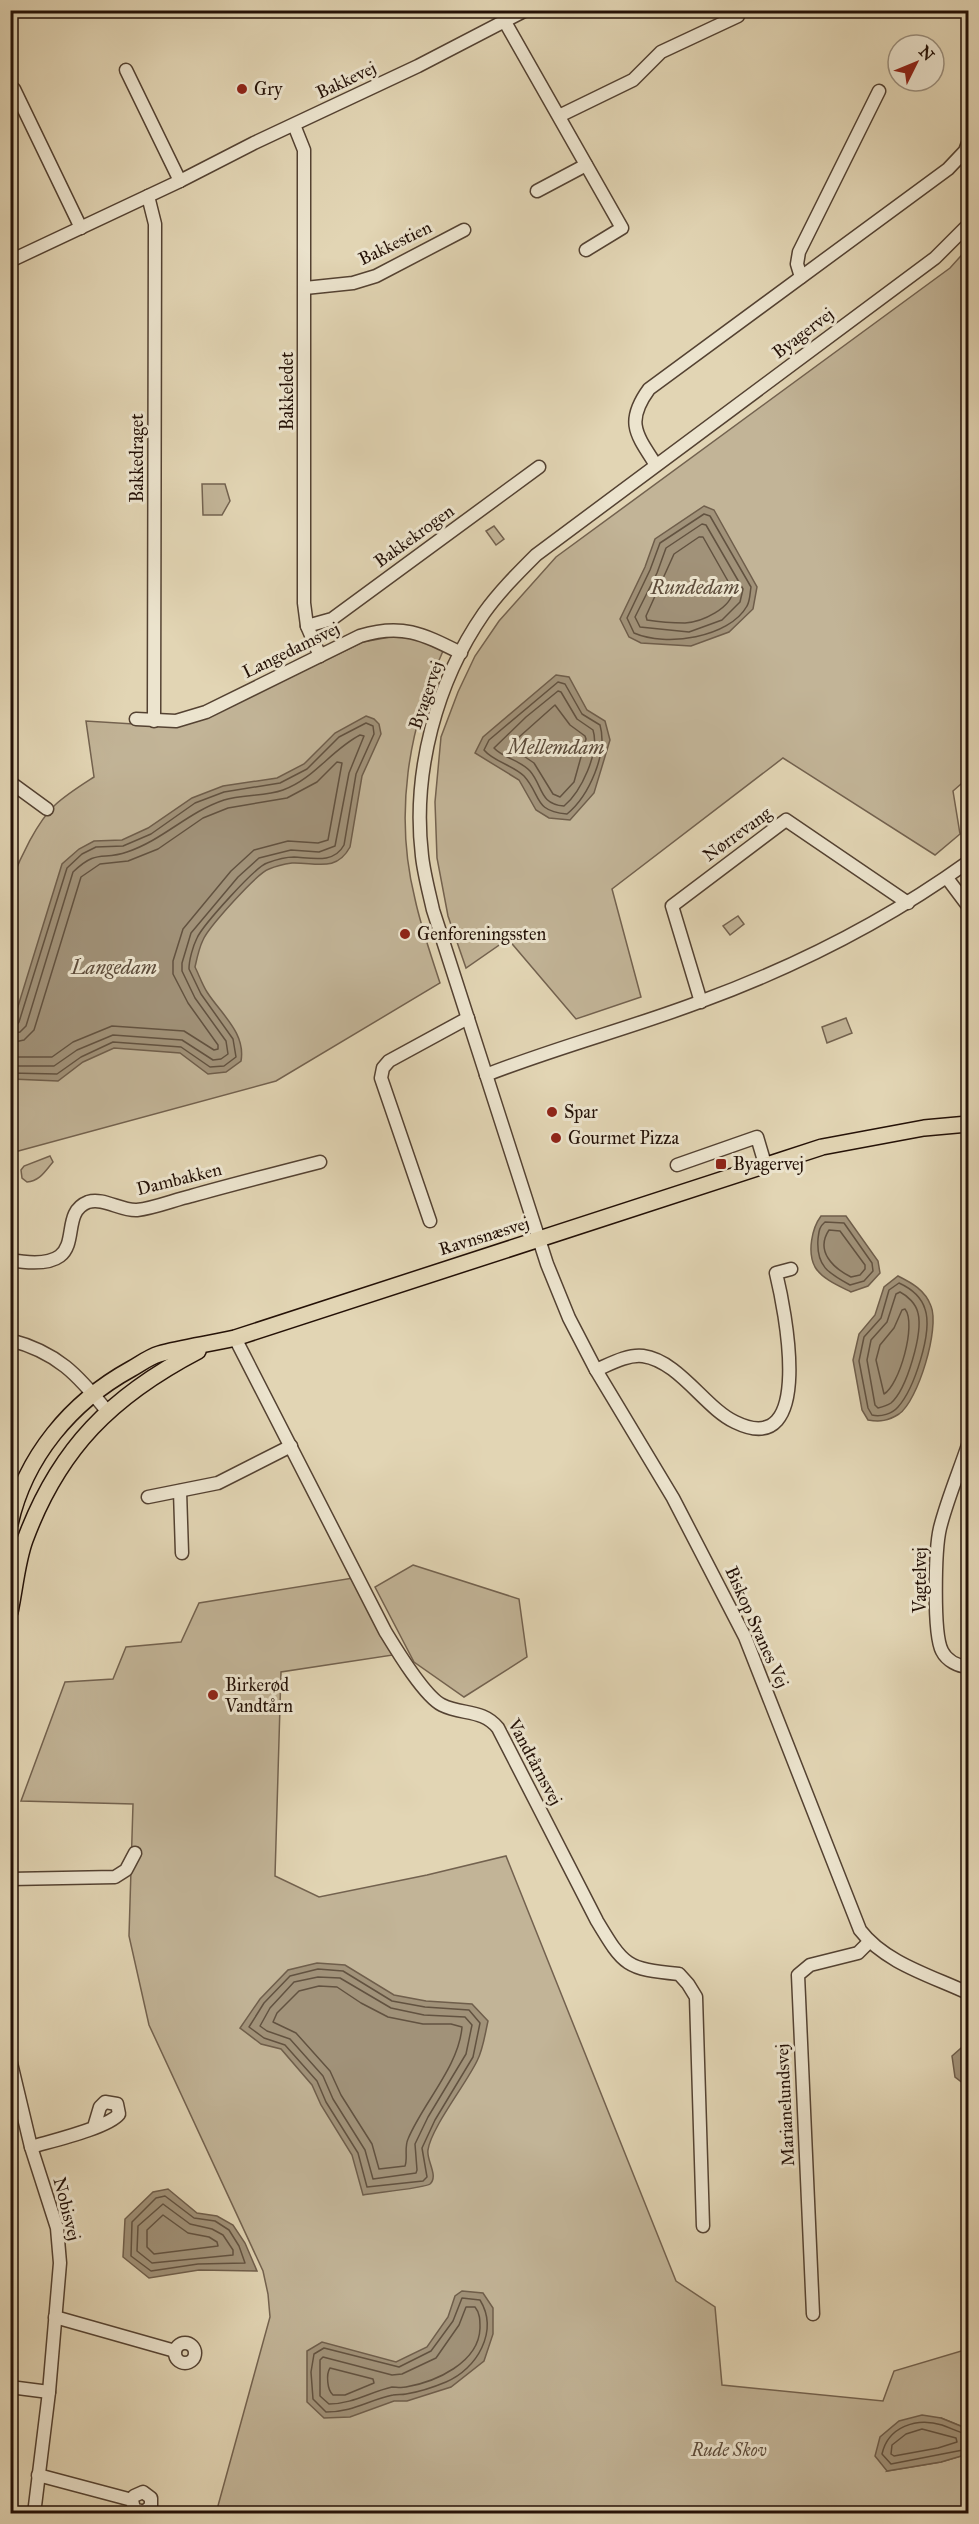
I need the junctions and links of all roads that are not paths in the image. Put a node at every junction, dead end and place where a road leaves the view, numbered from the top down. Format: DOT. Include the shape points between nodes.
graph roads {
  1 [pos="526,10"];
  2 [pos="504,16"];
  3 [pos="738,16"];
  4 [pos="126,70"];
  5 [pos="14,89"];
  6 [pos="879,91"];
  7 [pos="559,116"];
  8 [pos="294,125"];
  9 [pos="969,143"];
  10 [pos="586,165"];
  11 [pos="180,181"];
  12 [pos="537,191"];
  13 [pos="148,196"];
  14 [pos="969,225"];
  15 [pos="81,228"];
  16 [pos="464,230"];
  17 [pos="586,250"];
  18 [pos="10,261"];
  19 [pos="801,277"];
  20 [pos="305,288"];
  21 [pos="656,465"];
  22 [pos="539,467"];
  23 [pos="307,626"];
  24 [pos="460,652"];
  25 [pos="320,656"];
  26 [pos="136,719"];
  27 [pos="154,721"];
  28 [pos="10,782"];
  29 [pos="47,809"];
  30 [pos="969,862"];
  31 [pos="947,878"];
  32 [pos="908,903"];
  33 [pos="969,906"];
  34 [pos="701,1002"];
  35 [pos="468,1018"];
  36 [pos="486,1075"];
  37 [pos="969,1124"];
  38 [pos="320,1162"];
  39 [pos="765,1164"];
  40 [pos="677,1165"];
  41 [pos="430,1221"];
  42 [pos="539,1239"];
  43 [pos="10,1260"];
  44 [pos="791,1269"];
  45 [pos="235,1338"];
  46 [pos="10,1340"];
  47 [pos="214,1343"];
  48 [pos="596,1370"];
  49 [pos="92,1393"];
  50 [pos="107,1411"];
  51 [pos="969,1445"];
  52 [pos="291,1446"];
  53 [pos="180,1491"];
  54 [pos="148,1497"];
  55 [pos="10,1524"];
  56 [pos="182,1553"];
  57 [pos="10,1612"];
  58 [pos="969,1667"];
  59 [pos="135,1853"];
  60 [pos="10,1879"];
  61 [pos="869,1942"];
  62 [pos="968,1992"];
  63 [pos="10,2059"];
  64 [pos="94,2127"];
  65 [pos="32,2147"];
  66 [pos="703,2226"];
  67 [pos="813,2314"];
  68 [pos="55,2317"];
  69 [pos="175,2351"];
  70 [pos="10,2387"];
  71 [pos="49,2392"];
  72 [pos="38,2475"];
  73 [pos="132,2500"];
  74 [pos="34,2514"];
  1 -- 2 [label="street, Bakkevej"];
  2 -- 7 [label="street"];
  2 -- 8 [label="street, Bakkevej"];
  3 -- 7 [label="street" via="661,52 633,80"];
  4 -- 11 [label="street"];
  5 -- 15 [label="street"];
  6 -- 19 [label="street" via="799,252"];
  7 -- 10 [label="street"];
  8 -- 11 [label="street, Bakkevej"];
  8 -- 20 [label="street, Bakkeledet" via="304,150"];
  9 -- 19 [label="street" via="948,170"];
  10 -- 12 [label="street"];
  10 -- 17 [label="street" via="622,228"];
  11 -- 13 [label="street, Bakkevej"];
  13 -- 15 [label="street, Bakkevej"];
  13 -- 27 [label="street, Bakkedraget" via="155,224"];
  14 -- 21 [label="street, Byagervej" via="935,258"];
  15 -- 18 [label="street, Bakkevej"];
  16 -- 20 [label="street, Bakkestien" via="376,276 353,283"];
  19 -- 21 [label="street" via="649,389 635,416 636,434"];
  20 -- 23 [label="street, Bakkeledet"];
  21 -- 24 [label="street, Byagervej" via="536,555 483,614"];
  22 -- 23 [label="street, Bakkekrogen" via="333,619"];
  23 -- 25 [label="street, Bakkeledet"];
  24 -- 25 [label="street, Langedamsvej" via="400,628 360,636"];
  24 -- 35 [label="street, Byagervej" via="429,733 421,811 422,856 433,910"];
  25 -- 27 [label="street, Langedamsvej" via="206,712 176,721"];
  26 -- 27 [label="street, Langedamsvej"];
  28 -- 29 [label="street"];
  30 -- 31 [label="street"];
  31 -- 32 [label="street"];
  31 -- 33 [label="street"];
  32 -- 34 [label="street" via="789,967"];
  32 -- 34 [label="street, Nørrevang" via="786,820 672,906"];
  34 -- 36 [label="street"];
  35 -- 36 [label="street, Byagervej"];
  35 -- 41 [label="street" via="389,1061 381,1078"];
  36 -- 42 [label="street, Byagervej"];
  37 -- 39 [label="main road, Ravnsnæsvej" via="822,1146"];
  38 -- 43 [label="street, Dambakken" via="136,1210 94,1201 86,1203 74,1215 69,1242 56,1259 46,1264"];
  39 -- 40 [label="street" via="757,1137"];
  39 -- 42 [label="main road, Ravnsnæsvej"];
  42 -- 45 [label="main road, Ravnsnæsvej"];
  42 -- 48 [label="street, Biskop Svanes Vej" via="569,1318"];
  44 -- 48 [label="street" via="776,1273 789,1346 789,1385 787,1403 775,1422 750,1428 733,1422 658,1360 633,1355"];
  45 -- 47 [label="main road, Ravnsnæsvej"];
  45 -- 52 [label="street, Vandtårnsvej"];
  46 -- 49 [label="street" via="49,1353"];
  47 -- 49 [label="main road, Ravnsnæsvej" via="157,1355"];
  47 -- 50 [label="main road, Ravnsnæsvej" via="165,1368"];
  48 -- 61 [label="street, Biskop Svanes Vej" via="673,1498 741,1628 860,1930"];
  49 -- 50 [label="street"];
  49 -- 55 [label="main road, Ravnsnæsvej" via="58,1426 35,1460 15,1502"];
  50 -- 57 [label="main road, Ravnsnæsvej" via="52,1478 24,1542"];
  51 -- 58 [label="street, Vagtelvej" via="940,1528 936,1553 939,1642 948,1659"];
  52 -- 53 [label="street" via="218,1483"];
  52 -- 66 [label="street, Vandtårnsvej" via="400,1655 440,1704 482,1714 498,1728 616,1952 630,1965 645,1971 679,1974 696,1997"];
  53 -- 54 [label="street"];
  53 -- 56 [label="street"];
  59 -- 60 [label="street" via="126,1870 115,1877"];
  61 -- 62 [label="street, Biskop Svanes Vej" via="886,1954"];
  61 -- 67 [label="street, Marianelundsvej" via="858,1953 810,1965 798,1975"];
  63 -- 65 [label="street, Nobisvej"];
  64 -- 65 [label="street"];
  65 -- 68 [label="street, Nobisvej" via="57,2228 60,2263"];
  68 -- 69 [label="street"];
  68 -- 71 [label="street, Nobisvej"];
  70 -- 71 [label="street"];
  71 -- 72 [label="street, Nobisvej"];
  72 -- 73 [label="street"];
  72 -- 74 [label="street, Nobisvej"];
}
